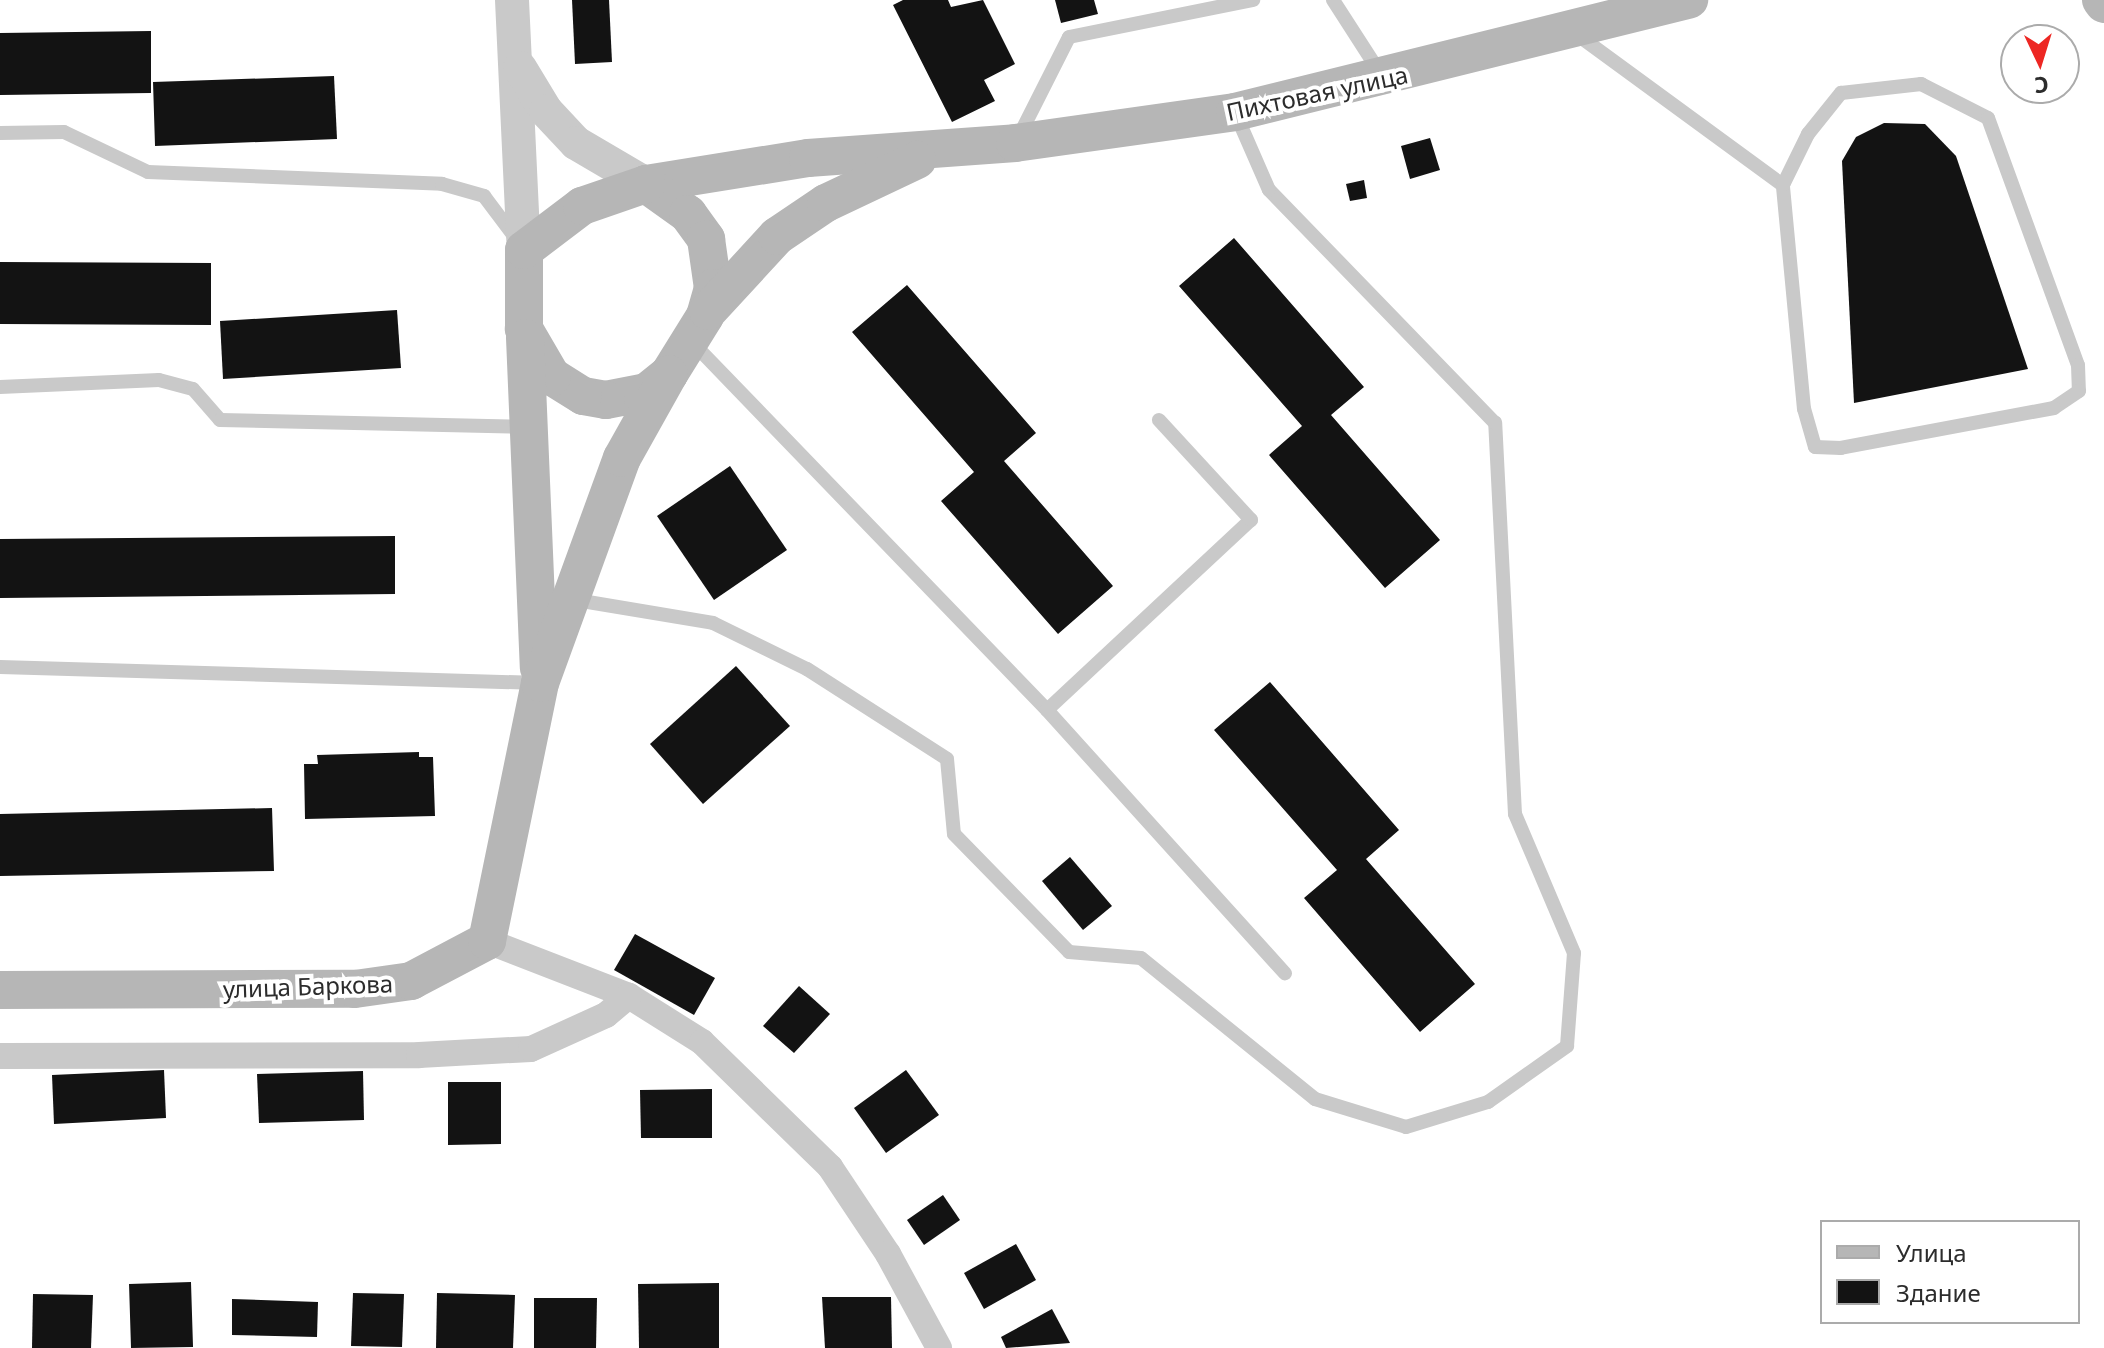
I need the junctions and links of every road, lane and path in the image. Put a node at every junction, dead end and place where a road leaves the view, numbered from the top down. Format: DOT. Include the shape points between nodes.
graph roads {
  1 [pos="512,0"];
  2 [pos="1253,0"];
  3 [pos="1333,0"];
  4 [pos="1689,0"];
  5 [pos="1571,30"];
  6 [pos="517,60"];
  7 [pos="1385,80"];
  8 [pos="1235,112"];
  9 [pos="0,133"];
  10 [pos="1015,143"];
  11 [pos="938,151"];
  12 [pos="646,184"];
  13 [pos="1783,185"];
  14 [pos="524,250"];
  15 [pos="697,328"];
  16 [pos="524,329"];
  17 [pos="669,374"];
  18 [pos="0,387"];
  19 [pos="1159,420"];
  20 [pos="529,427"];
  21 [pos="570,599"];
  22 [pos="0,667"];
  23 [pos="540,683"];
  24 [pos="1047,710"];
  25 [pos="487,941"];
  26 [pos="1285,973"];
  27 [pos="0,990"];
  28 [pos="629,996"];
  29 [pos="0,1056"];
  30 [pos="939,1348"];
  1 -- 6 [label="street"];
  2 -- 10 [label="lane" via="1069,37"];
  3 -- 7 [label="lane"];
  4 -- 5 [label="main road, Пихтовая улица"];
  5 -- 7 [label="main road, Пихтовая улица"];
  5 -- 13 [label="lane"];
  6 -- 12 [label="street" via="546,111 576,143"];
  6 -- 14 [label="street"];
  7 -- 8 [label="main road, Пихтовая улица"];
  8 -- 10 [label="main road, Пихтовая улица"];
  8 -- 21 [label="lane" via="1269,190 1495,423 1515,814 1574,953 1567,1046 1488,1102 1406,1127 1315,1099 1141,958 1069,952 954,834 947,759 807,669 713,623"];
  9 -- 14 [label="lane" via="64,132 148,172 442,184 484,196"];
  10 -- 11 [label="main road, Пихтовая улица"];
  11 -- 12 [label="main road, Пихтовая улица" via="808,158"];
  11 -- 15 [label="main road, Пихтовая улица" via="826,203 777,236"];
  12 -- 14 [label="main road" via="582,206 546,228"];
  12 -- 15 [label="main road" via="688,214 706,239 714,273"];
  13 -- 13 [label="lane" via="1804,409 1815,447 1841,448 2054,408 2079,391 2078,365 1988,118 1921,84 1841,93 1808,134"];
  14 -- 16 [label="main road"];
  15 -- 17 [label="main road"];
  15 -- 24 [label="lane"];
  16 -- 17 [label="main road" via="552,377 583,396 629,399"];
  16 -- 20 [label="main road"];
  17 -- 21 [label="main road" via="622,458"];
  18 -- 20 [label="lane" via="159,380 193,389 220,420"];
  19 -- 24 [label="lane" via="1251,520"];
  20 -- 23 [label="main road"];
  21 -- 23 [label="main road"];
  22 -- 23 [label="lane"];
  23 -- 25 [label="main road"];
  24 -- 26 [label="lane"];
  25 -- 27 [label="main road, улица Баркова" via="411,981 355,989"];
  25 -- 28 [label="street"];
  28 -- 29 [label="street" via="606,1015 531,1049 419,1055"];
  28 -- 30 [label="street" via="702,1042 830,1167 888,1254"];
}
